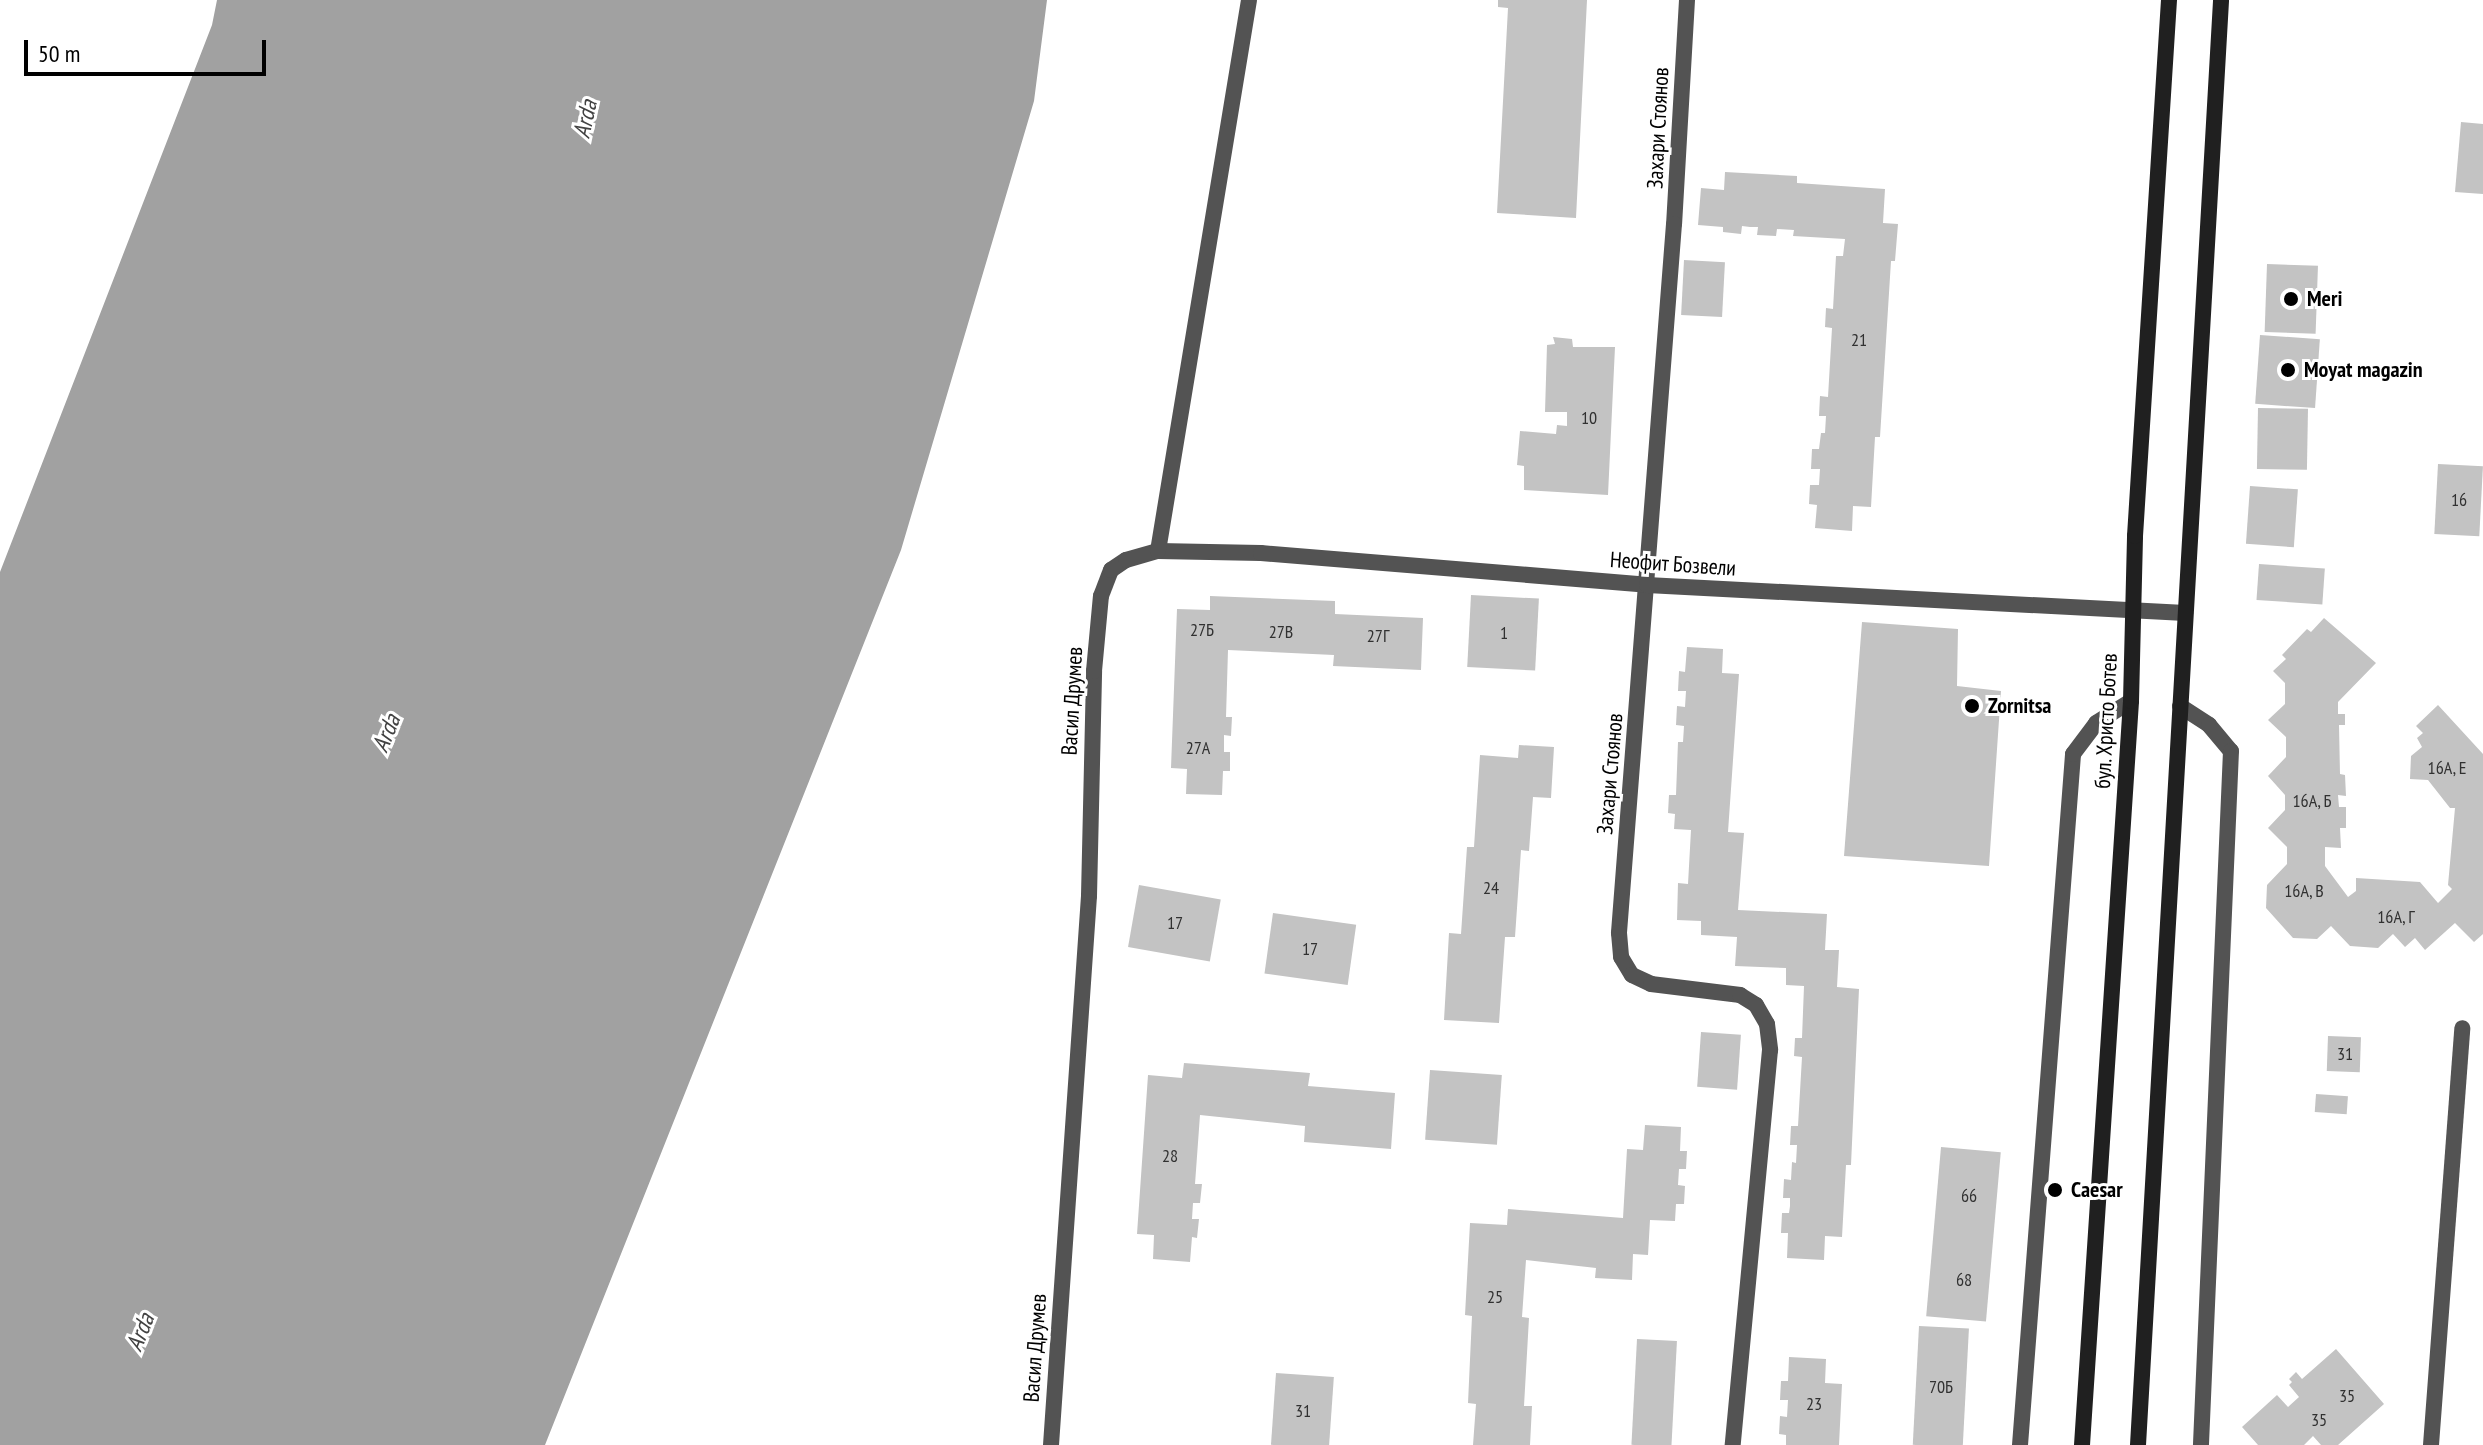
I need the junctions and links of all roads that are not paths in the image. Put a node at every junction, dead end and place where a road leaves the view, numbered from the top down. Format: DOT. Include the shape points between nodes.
graph roads {
  1 [pos="1249,0"];
  2 [pos="1687,0"];
  3 [pos="2169,0"];
  4 [pos="2221,0"];
  5 [pos="1158,551"];
  6 [pos="1647,585"];
  7 [pos="2133,609"];
  8 [pos="2185,613"];
  9 [pos="2131,701"];
  10 [pos="2180,706"];
  11 [pos="2462,1028"];
  12 [pos="1051,1445"];
  13 [pos="1733,1445"];
  14 [pos="2020,1445"];
  15 [pos="2082,1445"];
  16 [pos="2138,1445"];
  17 [pos="2201,1445"];
  18 [pos="2431,1445"];
  1 -- 5 [label="street"];
  2 -- 6 [label="street, Захари Стоянов"];
  3 -- 7 [label="main road, бул. Христо Ботев"];
  4 -- 8 [label="main road"];
  5 -- 6 [label="street, Неофит Бозвели" via="1261,553"];
  5 -- 12 [label="street, Васил Друмев" via="1111,570 1101,596 1089,896"];
  6 -- 7 [label="street, Неофит Бозвели"];
  6 -- 13 [label="street, Захари Стоянов" via="1621,957 1632,975 1651,984 1740,995 1756,1005 1767,1024 1770,1050"];
  7 -- 8 [label="street, Неофит Бозвели"];
  7 -- 9 [label="main road, бул. Христо Ботев"];
  8 -- 10 [label="main road"];
  9 -- 14 [label="street" via="2096,723 2073,754"];
  9 -- 15 [label="main road, бул. Христо Ботев"];
  10 -- 16 [label="main road"];
  10 -- 17 [label="street" via="2209,725 2231,751"];
  11 -- 18 [label="street"];
}
